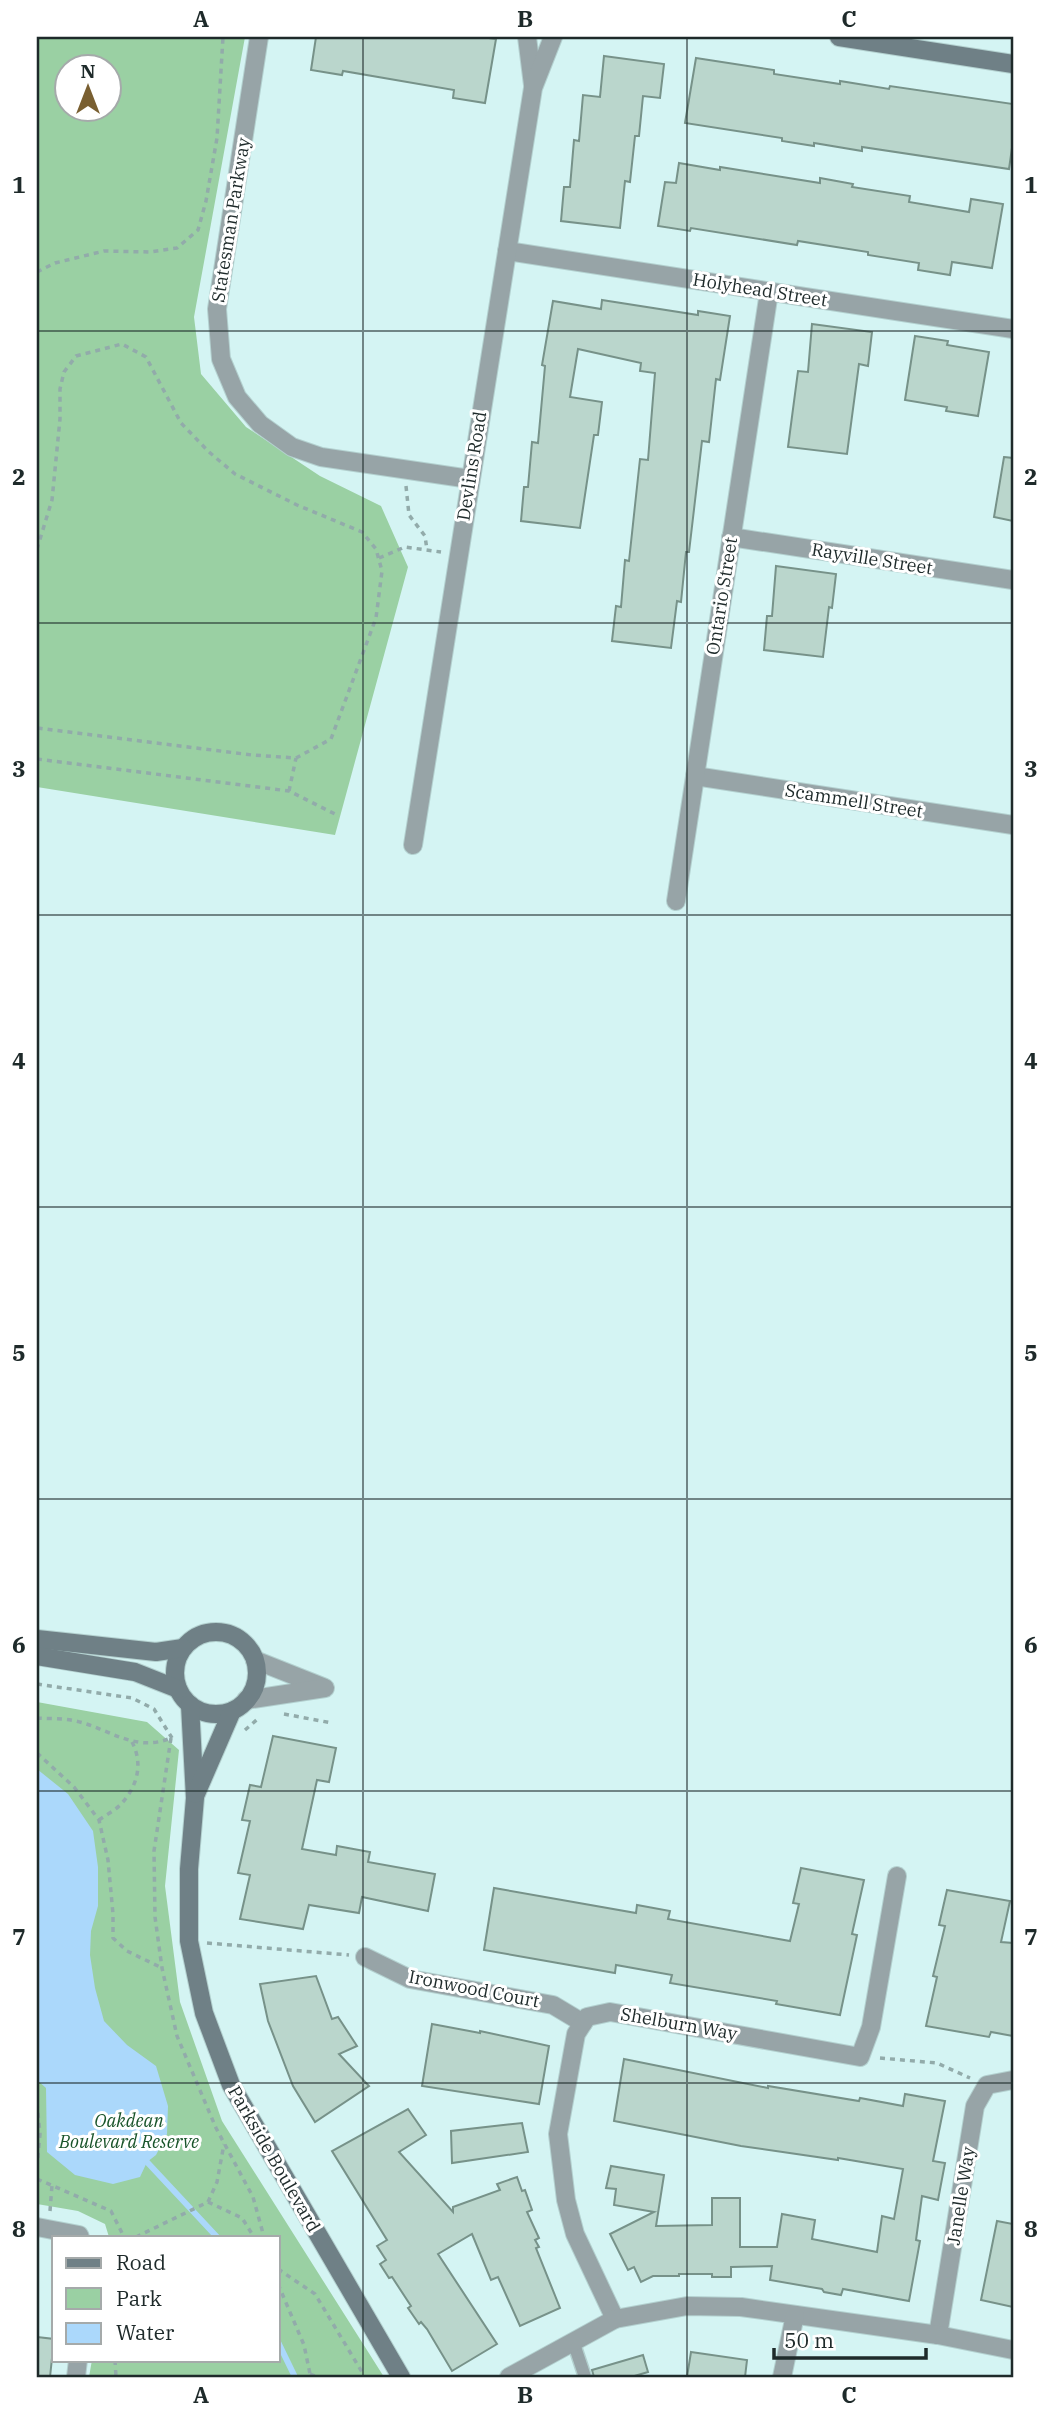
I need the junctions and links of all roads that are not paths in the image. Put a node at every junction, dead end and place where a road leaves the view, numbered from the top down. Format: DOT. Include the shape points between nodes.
graph roads {
  1 [pos="259,37"];
  2 [pos="527,37"];
  3 [pos="553,37"];
  4 [pos="839,37"];
  5 [pos="1013,64"];
  6 [pos="533,88"];
  7 [pos="507,251"];
  8 [pos="769,292"];
  9 [pos="1013,330"];
  10 [pos="470,479"];
  11 [pos="732,537"];
  12 [pos="1013,580"];
  13 [pos="695,776"];
  14 [pos="1013,825"];
  15 [pos="413,845"];
  16 [pos="676,901"];
  17 [pos="37,1639"];
  18 [pos="183,1648"];
  19 [pos="37,1656"];
  20 [pos="255,1660"];
  21 [pos="178,1689"];
  22 [pos="190,1705"];
  23 [pos="239,1706"];
  24 [pos="195,1798"];
  25 [pos="897,1877"];
  26 [pos="365,1957"];
  27 [pos="583,2023"];
  28 [pos="1013,2080"];
  29 [pos="42,2228"];
  30 [pos="80,2236"];
  31 [pos="795,2315"];
  32 [pos="615,2319"];
  33 [pos="938,2336"];
  34 [pos="573,2340"];
  35 [pos="1013,2350"];
  36 [pos="401,2377"];
  37 [pos="509,2377"];
  38 [pos="585,2377"];
  39 [pos="782,2377"];
  1 -- 10 [label="street, Statesman Parkway" via="217,309 221,359 237,397 260,424 292,447 321,457"];
  2 -- 6 [label="street, Devlins Road"];
  3 -- 6 [label="street, Devlins Road"];
  4 -- 5 [label="street"];
  6 -- 7 [label="street, Devlins Road"];
  7 -- 8 [label="street, Holyhead Street"];
  7 -- 10 [label="street, Devlins Road"];
  8 -- 9 [label="street, Holyhead Street"];
  8 -- 11 [label="street, Ontario Street"];
  10 -- 15 [label="street, Devlins Road"];
  11 -- 12 [label="street, Rayville Street"];
  11 -- 13 [label="street, Ontario Street"];
  13 -- 14 [label="street, Scammell Street"];
  13 -- 16 [label="street, Ontario Street"];
  17 -- 18 [label="street" via="156,1652"];
  18 -- 20 [label="street" via="201,1636 222,1633 242,1642"];
  18 -- 21 [label="street" via="175,1668"];
  19 -- 21 [label="street" via="135,1672"];
  20 -- 23 [label="street" via="256,1682"];
  20 -- 23 [label="street" via="325,1688"];
  21 -- 22 [label="street"];
  22 -- 23 [label="street" via="209,1714"];
  22 -- 24 [label="street, Parkside Boulevard"];
  23 -- 24 [label="street, Parkside Boulevard"];
  24 -- 36 [label="street, Parkside Boulevard" via="189,1941 204,2013 231,2085"];
  25 -- 27 [label="street, Shelburn Way" via="871,2027 860,2057 610,2012 587,2017"];
  26 -- 27 [label="street, Ironwood Court" via="410,1979 553,2005"];
  27 -- 32 [label="street" via="576,2034 558,2134 575,2234"];
  28 -- 33 [label="street, Janelle Way" via="987,2085 975,2106"];
  29 -- 30 [label="street"];
  31 -- 32 [label="street" via="687,2305"];
  31 -- 33 [label="street"];
  31 -- 39 [label="street"];
  32 -- 34 [label="street"];
  33 -- 35 [label="street"];
  34 -- 37 [label="street"];
  34 -- 38 [label="lane"];
}
